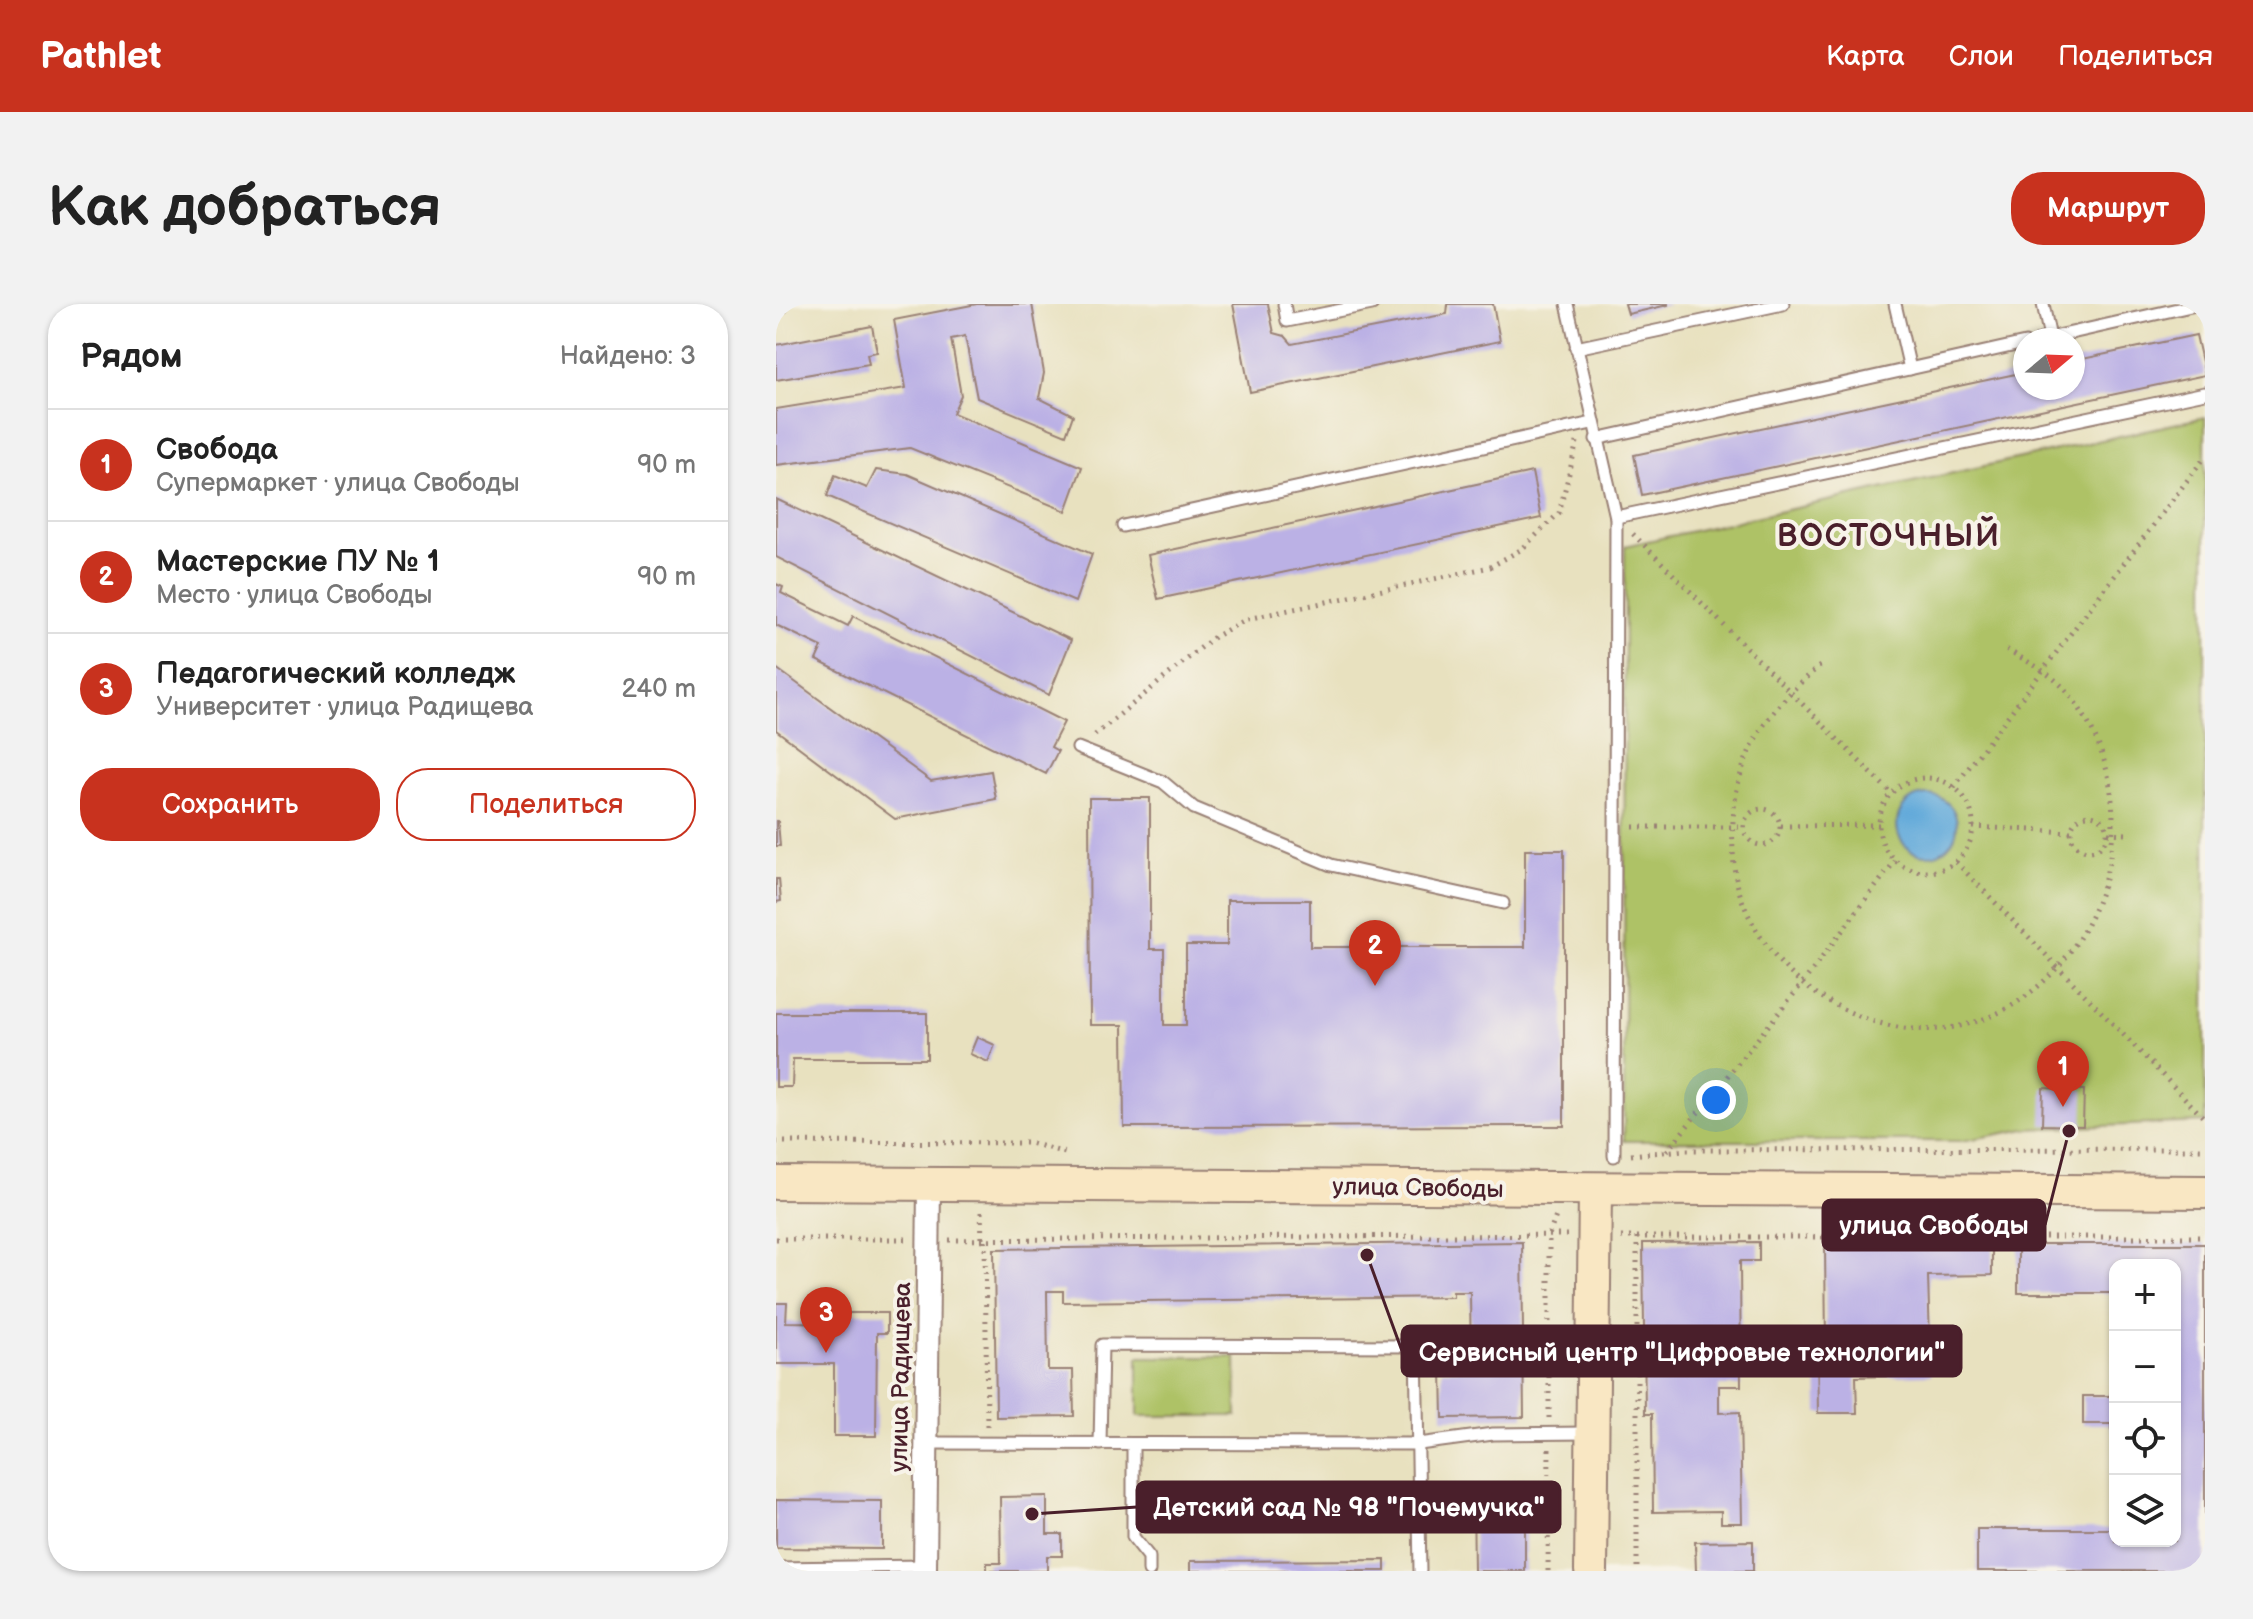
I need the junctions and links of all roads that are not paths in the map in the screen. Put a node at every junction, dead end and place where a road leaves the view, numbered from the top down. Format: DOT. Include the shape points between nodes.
graph roads {
  1 [pos="1284,304"];
  2 [pos="1372,304"];
  3 [pos="1567,304"];
  4 [pos="1783,304"];
  5 [pos="1895,304"];
  6 [pos="2043,304"];
  7 [pos="2200,304"];
  8 [pos="2044,328"];
  9 [pos="2085,330"];
  10 [pos="2013,346"];
  11 [pos="1576,348"];
  12 [pos="1910,369"];
  13 [pos="2205,393"];
  14 [pos="1587,424"];
  15 [pos="1596,439"];
  16 [pos="1616,517"];
  17 [pos="1123,526"];
  18 [pos="1078,748"];
  19 [pos="1503,903"];
  20 [pos="1614,1156"];
  21 [pos="776,1183"];
  22 [pos="929,1184"];
  23 [pos="1580,1190"];
  24 [pos="2205,1192"];
  25 [pos="1593,1433"];
  26 [pos="926,1443"];
  27 [pos="1100,1444"];
  28 [pos="1419,1444"];
  29 [pos="1133,1446"];
  30 [pos="776,1568"];
  31 [pos="925,1569"];
  32 [pos="1149,1571"];
  33 [pos="1420,1571"];
  34 [pos="1591,1571"];
  1 -- 2 [label="lane" via="1287,321"];
  3 -- 11 [label="lane"];
  4 -- 11 [label="lane"];
  5 -- 12 [label="lane"];
  6 -- 8 [label="lane"];
  7 -- 9 [label="lane"];
  10 -- 12 [label="lane"];
  11 -- 14 [label="lane"];
  12 -- 15 [label="lane"];
  13 -- 16 [label="lane"];
  14 -- 15 [label="lane"];
  14 -- 17 [label="lane"];
  15 -- 16 [label="lane"];
  16 -- 20 [label="lane"];
  18 -- 19 [label="lane" via="1163,782 1194,808 1331,865"];
  21 -- 22 [label="main road, улица Свободы"];
  22 -- 23 [label="main road, улица Свободы"];
  22 -- 26 [label="street, улица Радищева"];
  23 -- 24 [label="main road, улица Свободы"];
  23 -- 25 [label="main road" via="1595,1236"];
  25 -- 28 [label="lane" via="1493,1434"];
  25 -- 34 [label="main road"];
  26 -- 27 [label="lane"];
  26 -- 31 [label="street, улица Радищева"];
  27 -- 28 [label="lane" via="1102,1345 1133,1345 1416,1346"];
  27 -- 29 [label="lane"];
  28 -- 29 [label="lane"];
  28 -- 33 [label="lane"];
  29 -- 32 [label="lane" via="1133,1537 1149,1557"];
  30 -- 31 [label="lane"];
}
